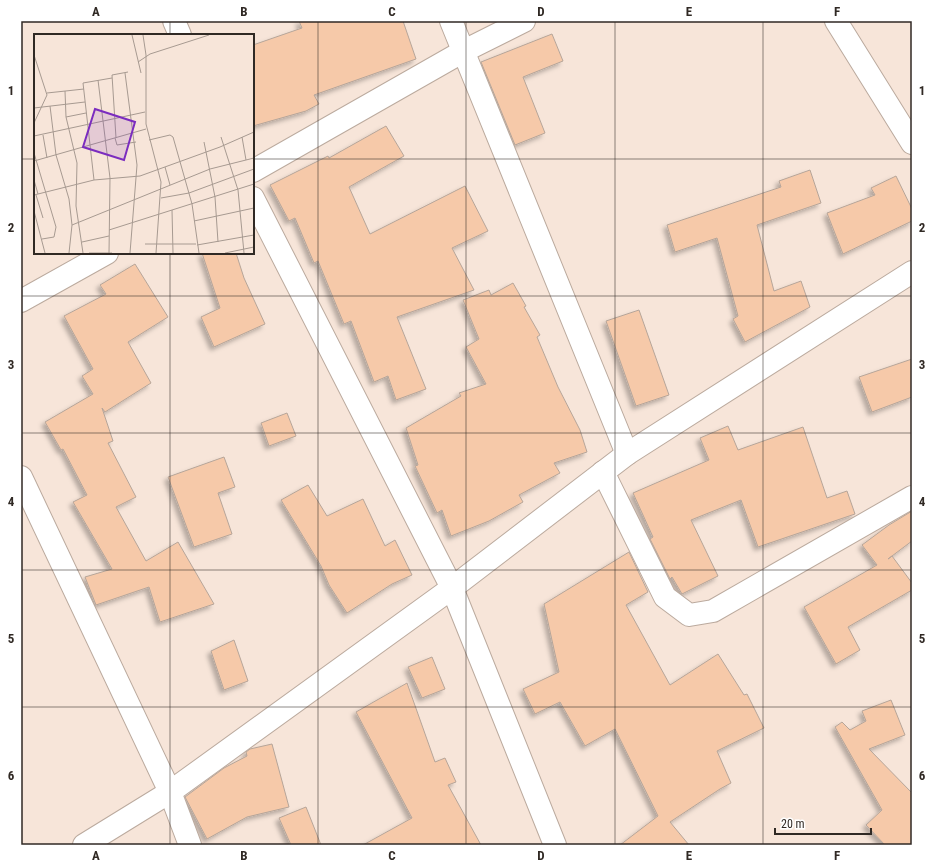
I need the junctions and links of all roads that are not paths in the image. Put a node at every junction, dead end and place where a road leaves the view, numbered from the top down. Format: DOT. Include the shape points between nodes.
graph roads {
  1 [pos="174,21"];
  2 [pos="451,21"];
  3 [pos="524,21"];
  4 [pos="836,21"];
  5 [pos="180,34"];
  6 [pos="462,52"];
  7 [pos="912,143"];
  8 [pos="254,170"];
  9 [pos="254,200"];
  10 [pos="105,254"];
  11 [pos="912,272"];
  12 [pos="21,301"];
  13 [pos="627,454"];
  14 [pos="603,472"];
  15 [pos="21,477"];
  16 [pos="912,497"];
  17 [pos="452,588"];
  18 [pos="170,792"];
  19 [pos="84,845"];
  20 [pos="190,845"];
  21 [pos="555,845"];
  1 -- 5 [label="street"];
  2 -- 6 [label="street"];
  3 -- 6 [label="street"];
  4 -- 7 [label="street"];
  6 -- 8 [label="street"];
  6 -- 13 [label="street"];
  9 -- 17 [label="street"];
  10 -- 12 [label="street"];
  11 -- 13 [label="street"];
  13 -- 14 [label="street"];
  14 -- 16 [label="street" via="665,598 689,615 713,611"];
  14 -- 17 [label="street"];
  15 -- 18 [label="street"];
  17 -- 18 [label="street"];
  17 -- 21 [label="street"];
  18 -- 19 [label="street"];
  18 -- 20 [label="street"];
}
